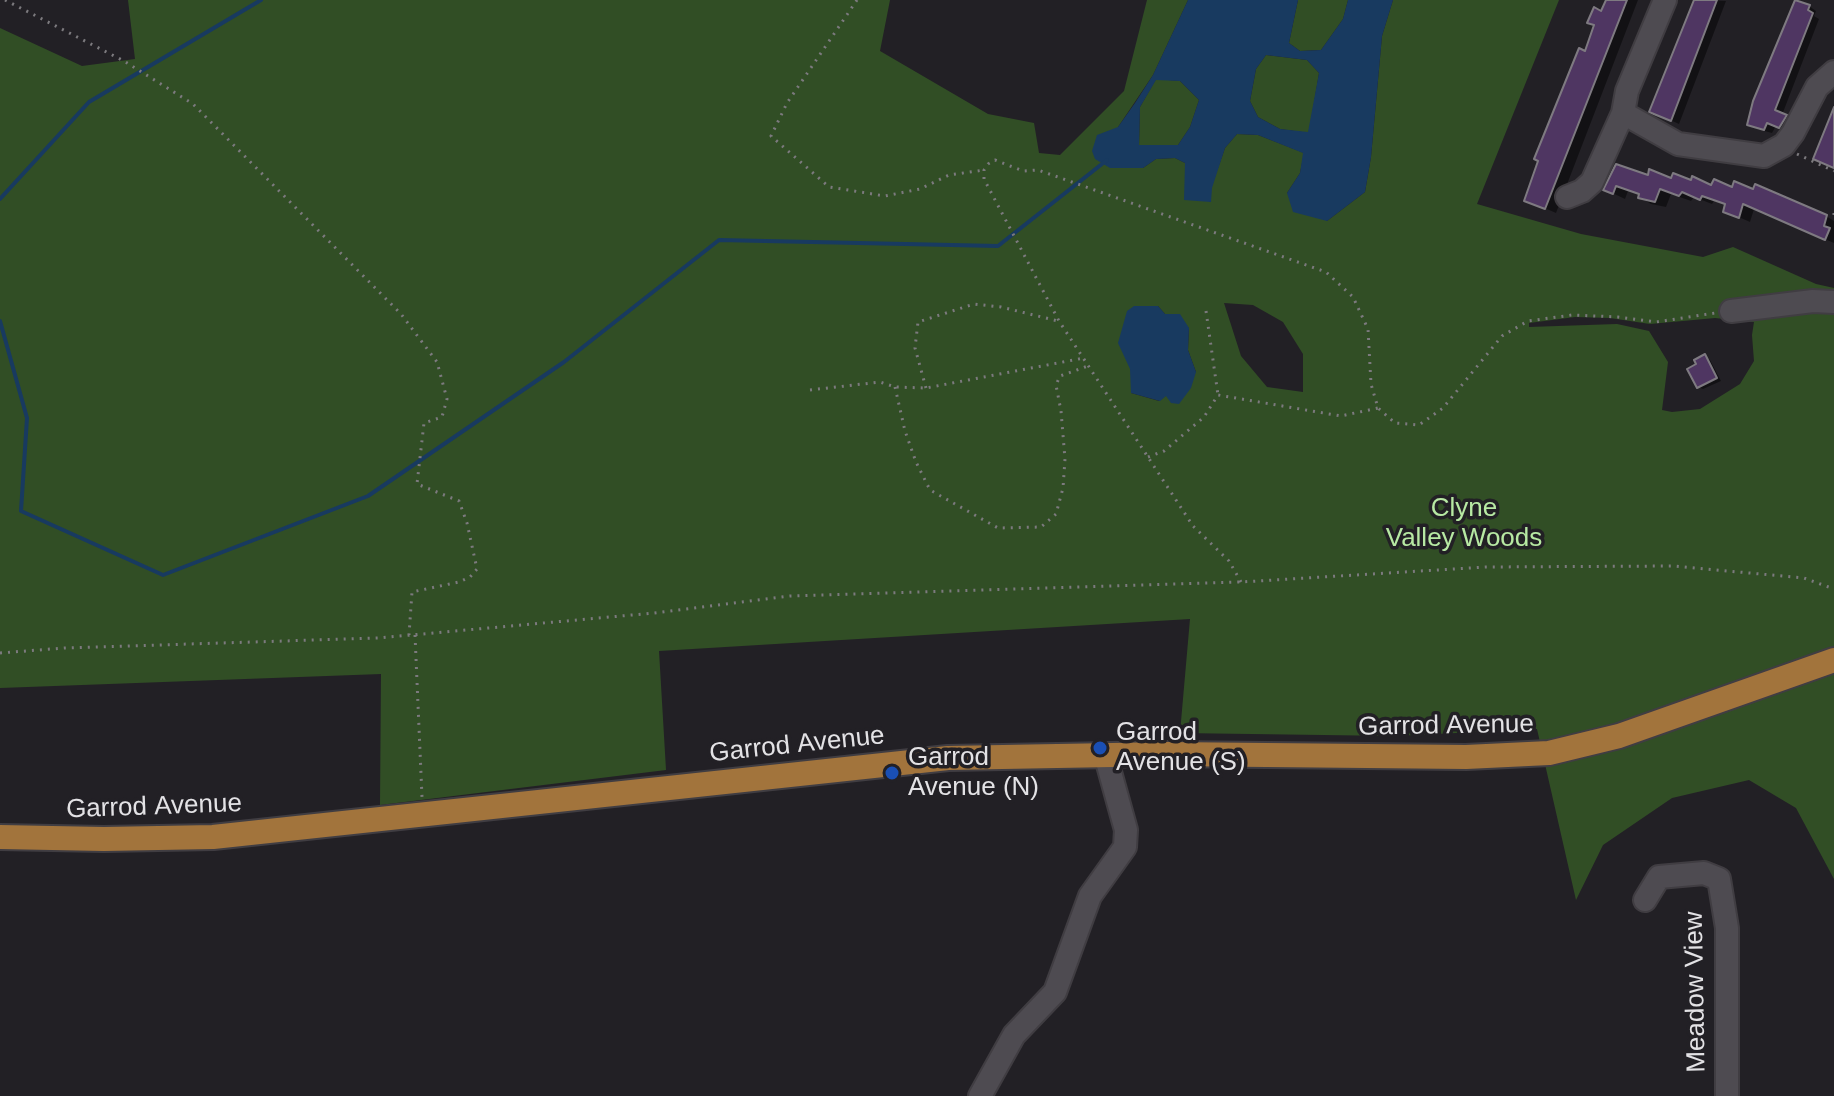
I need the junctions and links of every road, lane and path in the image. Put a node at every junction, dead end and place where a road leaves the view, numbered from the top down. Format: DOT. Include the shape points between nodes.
graph roads {
  1 [pos="5,0"];
  2 [pos="857,0"];
  3 [pos="1665,0"];
  4 [pos="1834,72"];
  5 [pos="1623,113"];
  6 [pos="1784,145"];
  7 [pos="984,170"];
  8 [pos="1834,171"];
  9 [pos="1567,197"];
  10 [pos="1834,302"];
  11 [pos="1206,311"];
  12 [pos="1731,311"];
  13 [pos="1059,321"];
  14 [pos="1084,358"];
  15 [pos="1088,365"];
  16 [pos="895,387"];
  17 [pos="926,388"];
  18 [pos="810,390"];
  19 [pos="1218,395"];
  20 [pos="1378,408"];
  21 [pos="1148,457"];
  22 [pos="1241,582"];
  23 [pos="1834,589"];
  24 [pos="409,635"];
  25 [pos="415,635"];
  26 [pos="0,653"];
  27 [pos="1830,660"];
  28 [pos="1105,754"];
  29 [pos="422,813"];
  30 [pos="0,837"];
  31 [pos="1645,900"];
  32 [pos="980,1096"];
  33 [pos="1727,1096"];
  1 -- 24 [label="path" via="124,61 193,104 401,314 437,362 447,399 442,417 424,423 417,484 459,501 477,569 459,582 412,592"];
  2 -- 7 [label="path" via="787,103 771,136 829,187 885,196 920,189 949,175"];
  3 -- 5 [label="street"];
  4 -- 6 [label="street" via="1817,87"];
  5 -- 6 [label="street" via="1678,144 1764,156"];
  5 -- 9 [label="street" via="1592,182"];
  6 -- 8 [label="path"];
  7 -- 13 [label="path" via="984,179"];
  7 -- 20 [label="path" via="995,160 1023,171 1038,170 1326,272 1353,297 1368,329"];
  10 -- 12 [label="street"];
  11 -- 19 [label="path"];
  12 -- 20 [label="path" via="1656,322 1572,315 1528,321 1502,336 1443,408 1419,425 1395,423"];
  13 -- 14 [label="path"];
  13 -- 17 [label="path" via="974,304 918,322 915,348"];
  14 -- 15 [label="path"];
  14 -- 17 [label="path"];
  15 -- 16 [label="path" via="1060,376 1056,385 1064,443 1063,488 1056,514 1041,527 998,528 930,490 905,431"];
  15 -- 21 [label="path"];
  16 -- 17 [label="path"];
  16 -- 18 [label="path" via="880,382"];
  19 -- 20 [label="path" via="1341,416"];
  19 -- 21 [label="path" via="1204,417 1164,451"];
  21 -- 22 [label="path" via="1193,526 1229,561"];
  22 -- 23 [label="path" via="1486,567 1673,566 1804,578"];
  22 -- 25 [label="path" via="790,596"];
  24 -- 25 [label="path"];
  24 -- 26 [label="path"];
  25 -- 29 [label="path"];
  27 -- 28 [label="main road, Garrod Avenue" via="1619,736 1549,753"];
  28 -- 29 [label="main road, Garrod Avenue" via="948,758"];
  28 -- 32 [label="street" via="1126,830 1125,847 1090,896 1055,992 1014,1035"];
  29 -- 30 [label="main road, Garrod Avenue" via="213,837"];
  31 -- 33 [label="street, Meadow View" via="1659,877 1704,873 1719,879 1727,928"];
}
